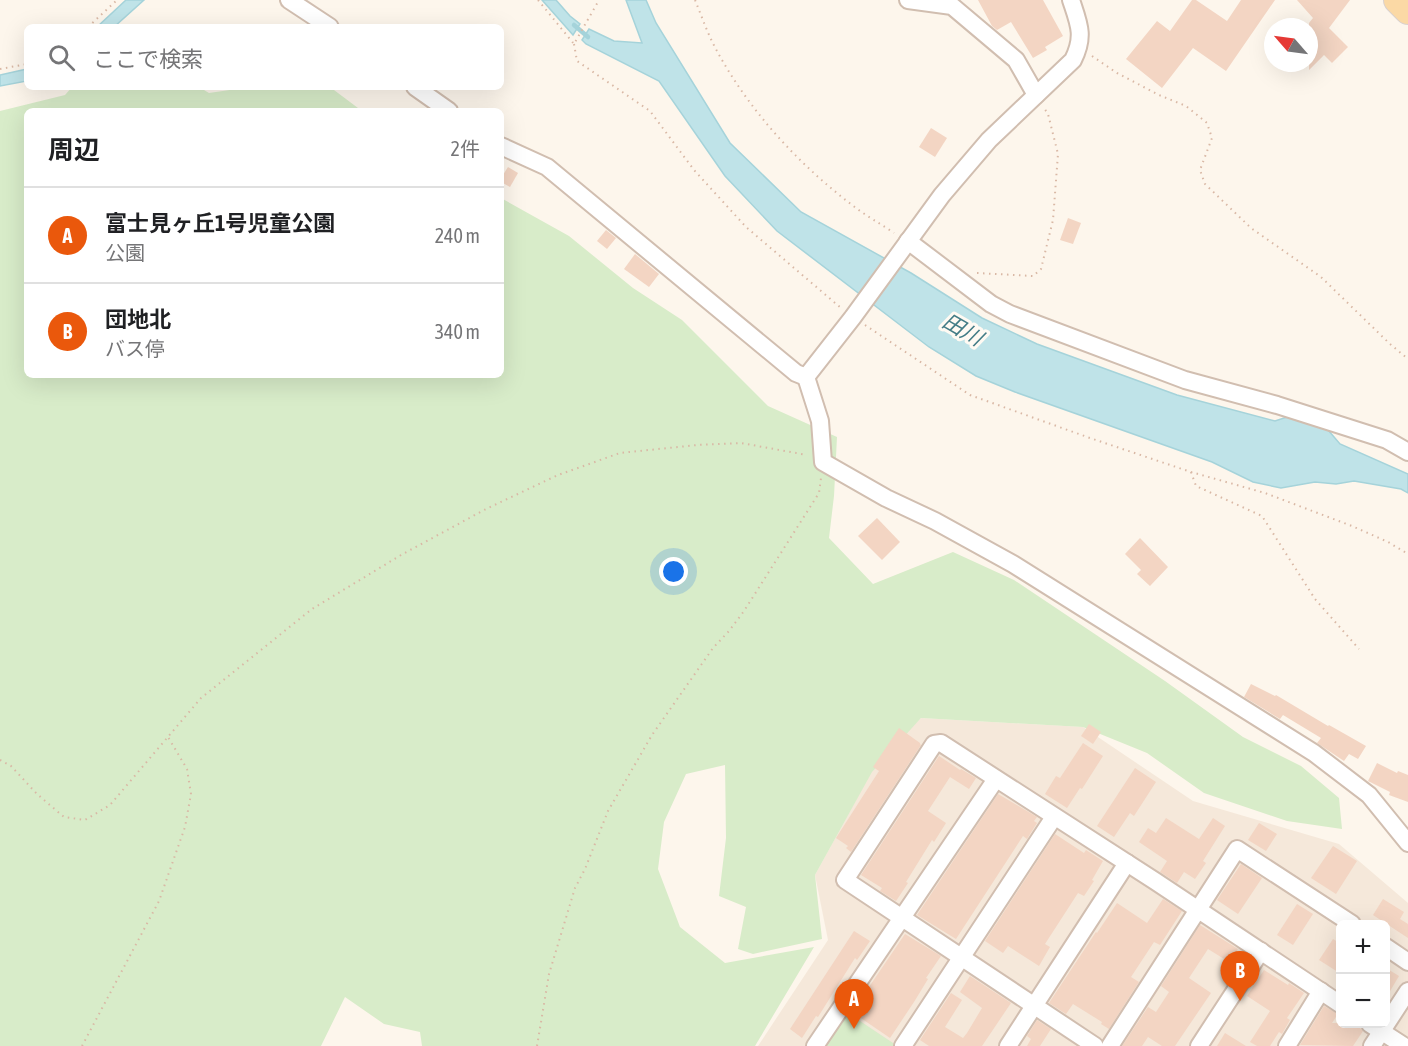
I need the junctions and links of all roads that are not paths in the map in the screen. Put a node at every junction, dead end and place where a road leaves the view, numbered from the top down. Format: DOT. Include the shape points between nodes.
graph roads {
  1 [pos="289,0"];
  2 [pos="908,0"];
  3 [pos="1071,0"];
  4 [pos="1397,0"];
  5 [pos="1408,11"];
  6 [pos="325,24"];
  7 [pos="419,90"];
  8 [pos="1036,95"];
  9 [pos="445,108"];
  10 [pos="504,147"];
  11 [pos="906,243"];
  12 [pos="806,377"];
  13 [pos="1408,452"];
  14 [pos="996,779"];
  15 [pos="1054,817"];
  16 [pos="1408,843"];
  17 [pos="1127,863"];
  18 [pos="1198,909"];
  19 [pos="902,918"];
  20 [pos="1346,920"];
  21 [pos="1390,950"];
  22 [pos="1261,951"];
  23 [pos="960,957"];
  24 [pos="1408,962"];
  25 [pos="1321,991"];
  26 [pos="1408,991"];
  27 [pos="1336,1001"];
  28 [pos="1034,1006"];
  29 [pos="1390,1011"];
  30 [pos="1376,1028"];
  31 [pos="1377,1028"];
  32 [pos="815,1046"];
  33 [pos="903,1046"];
  34 [pos="1008,1046"];
  35 [pos="1095,1046"];
  36 [pos="1110,1046"];
  37 [pos="1199,1046"];
  38 [pos="1287,1046"];
  39 [pos="1372,1046"];
  40 [pos="1404,1046"];
  1 -- 6 [label="street"];
  2 -- 8 [label="street" via="952,6 1016,60"];
  3 -- 8 [label="street" via="1081,31 1079,48 1073,60"];
  4 -- 5 [label="main road"];
  7 -- 9 [label="street"];
  8 -- 11 [label="street" via="989,140"];
  10 -- 12 [label="street" via="547,167 796,373"];
  11 -- 12 [label="street"];
  11 -- 13 [label="street" via="1010,314 1185,380 1387,440"];
  12 -- 16 [label="street" via="820,421 823,462 1013,564 1314,753 1369,795"];
  14 -- 15 [label="street"];
  14 -- 19 [label="street"];
  14 -- 19 [label="street" via="941,743 934,744 845,880"];
  15 -- 17 [label="street"];
  15 -- 23 [label="street"];
  17 -- 18 [label="street"];
  17 -- 28 [label="street"];
  18 -- 20 [label="street" via="1237,849"];
  18 -- 22 [label="street"];
  18 -- 36 [label="street"];
  19 -- 23 [label="street"];
  19 -- 32 [label="street"];
  21 -- 24 [label="street"];
  22 -- 25 [label="street"];
  22 -- 37 [label="street"];
  23 -- 28 [label="street"];
  23 -- 33 [label="street"];
  25 -- 27 [label="street"];
  25 -- 38 [label="street"];
  26 -- 29 [label="street"];
  28 -- 34 [label="street"];
  28 -- 35 [label="street"];
  30 -- 39 [label="street"];
  31 -- 40 [label="street"];
}
